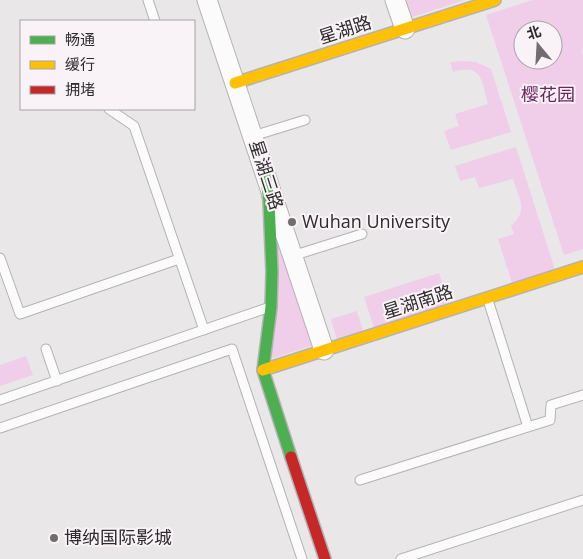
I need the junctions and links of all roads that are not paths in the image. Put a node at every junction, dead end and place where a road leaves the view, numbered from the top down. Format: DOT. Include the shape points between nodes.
graph roads {
  1 [pos="148,0"];
  2 [pos="207,0"];
  3 [pos="395,0"];
  4 [pos="495,0"];
  5 [pos="155,20"];
  6 [pos="405,29"];
  7 [pos="235,83"];
  8 [pos="110,110"];
  9 [pos="305,120"];
  10 [pos="253,136"];
  11 [pos="265,174"];
  12 [pos="362,234"];
  13 [pos="292,256"];
  14 [pos="0,258"];
  15 [pos="179,259"];
  16 [pos="583,267"];
  17 [pos="488,298"];
  18 [pos="271,307"];
  19 [pos="204,330"];
  20 [pos="46,349"];
  21 [pos="324,350"];
  22 [pos="263,370"];
  23 [pos="57,381"];
  24 [pos="583,395"];
  25 [pos="0,400"];
  26 [pos="528,427"];
  27 [pos="0,428"];
  28 [pos="360,480"];
  29 [pos="583,500"];
  30 [pos="302,559"];
  31 [pos="325,559"];
  32 [pos="401,559"];
  1 -- 5 [label="lane"];
  2 -- 7 [label="street, 星湖三路"];
  3 -- 6 [label="street"];
  4 -- 6 [label="street, 星湖路"];
  6 -- 7 [label="street, 星湖路"];
  7 -- 10 [label="street, 星湖三路"];
  8 -- 15 [label="lane" via="134,126"];
  9 -- 10 [label="lane"];
  10 -- 11 [label="street, 星湖三路"];
  11 -- 13 [label="street, 星湖三路"];
  11 -- 18 [label="street" via="271,241"];
  12 -- 13 [label="lane"];
  13 -- 21 [label="street, 星湖三路"];
  14 -- 15 [label="lane" via="20,314 33,313"];
  15 -- 19 [label="lane"];
  16 -- 17 [label="street, 星湖南路"];
  17 -- 21 [label="street, 星湖南路"];
  17 -- 26 [label="lane"];
  18 -- 19 [label="lane"];
  18 -- 22 [label="street"];
  19 -- 23 [label="lane"];
  20 -- 23 [label="lane"];
  21 -- 22 [label="street, 星湖南路"];
  22 -- 31 [label="street"];
  23 -- 25 [label="lane"];
  24 -- 26 [label="lane" via="551,406 550,420"];
  26 -- 28 [label="lane"];
  27 -- 30 [label="lane" via="232,349"];
  29 -- 32 [label="lane"];
}
